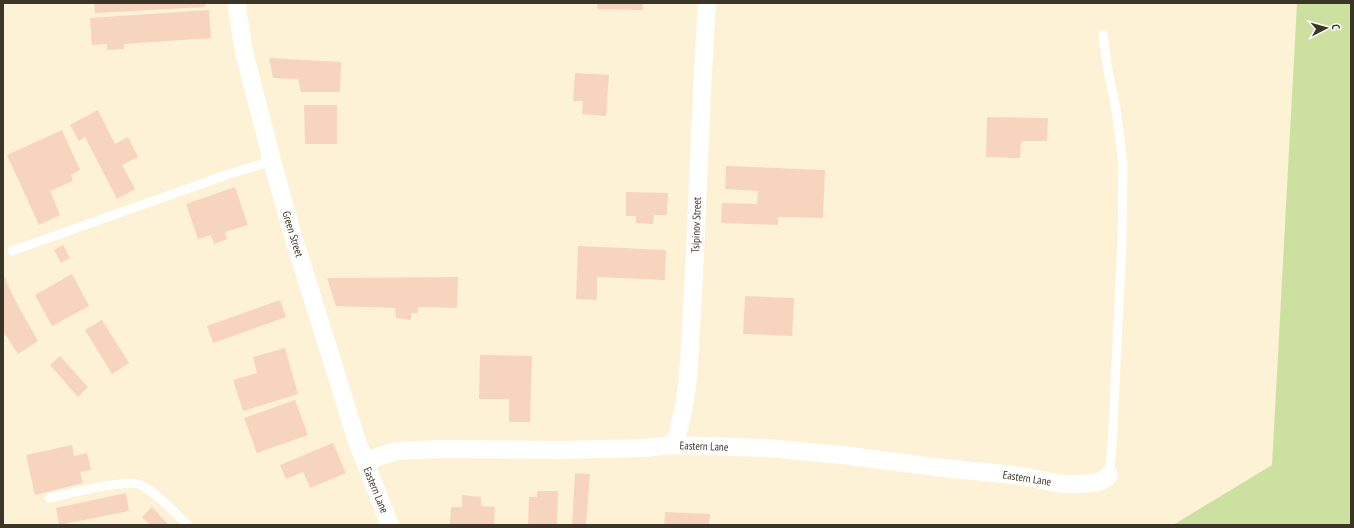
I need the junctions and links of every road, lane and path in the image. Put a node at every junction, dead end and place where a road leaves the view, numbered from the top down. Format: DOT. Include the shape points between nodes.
graph roads {
  1 [pos="237,3"];
  2 [pos="707,3"];
  3 [pos="1103,34"];
  4 [pos="272,161"];
  5 [pos="12,251"];
  6 [pos="673,444"];
  7 [pos="365,462"];
  8 [pos="1109,475"];
  9 [pos="49,498"];
  10 [pos="188,525"];
  11 [pos="390,525"];
  1 -- 4 [label="street, Green Street" via="244,52"];
  2 -- 6 [label="street, Tsipinov Street" via="688,359 682,416"];
  3 -- 8 [label="lane" via="1123,164 1122,241"];
  4 -- 5 [label="lane"];
  4 -- 7 [label="street, Green Street" via="356,440"];
  6 -- 7 [label="street, Eastern Lane" via="644,448 398,451"];
  6 -- 8 [label="street, Eastern Lane" via="766,448 842,455 1015,475 1063,484 1098,482"];
  7 -- 11 [label="street, Eastern Lane"];
  9 -- 10 [label="lane" via="118,484 138,484"];
}
